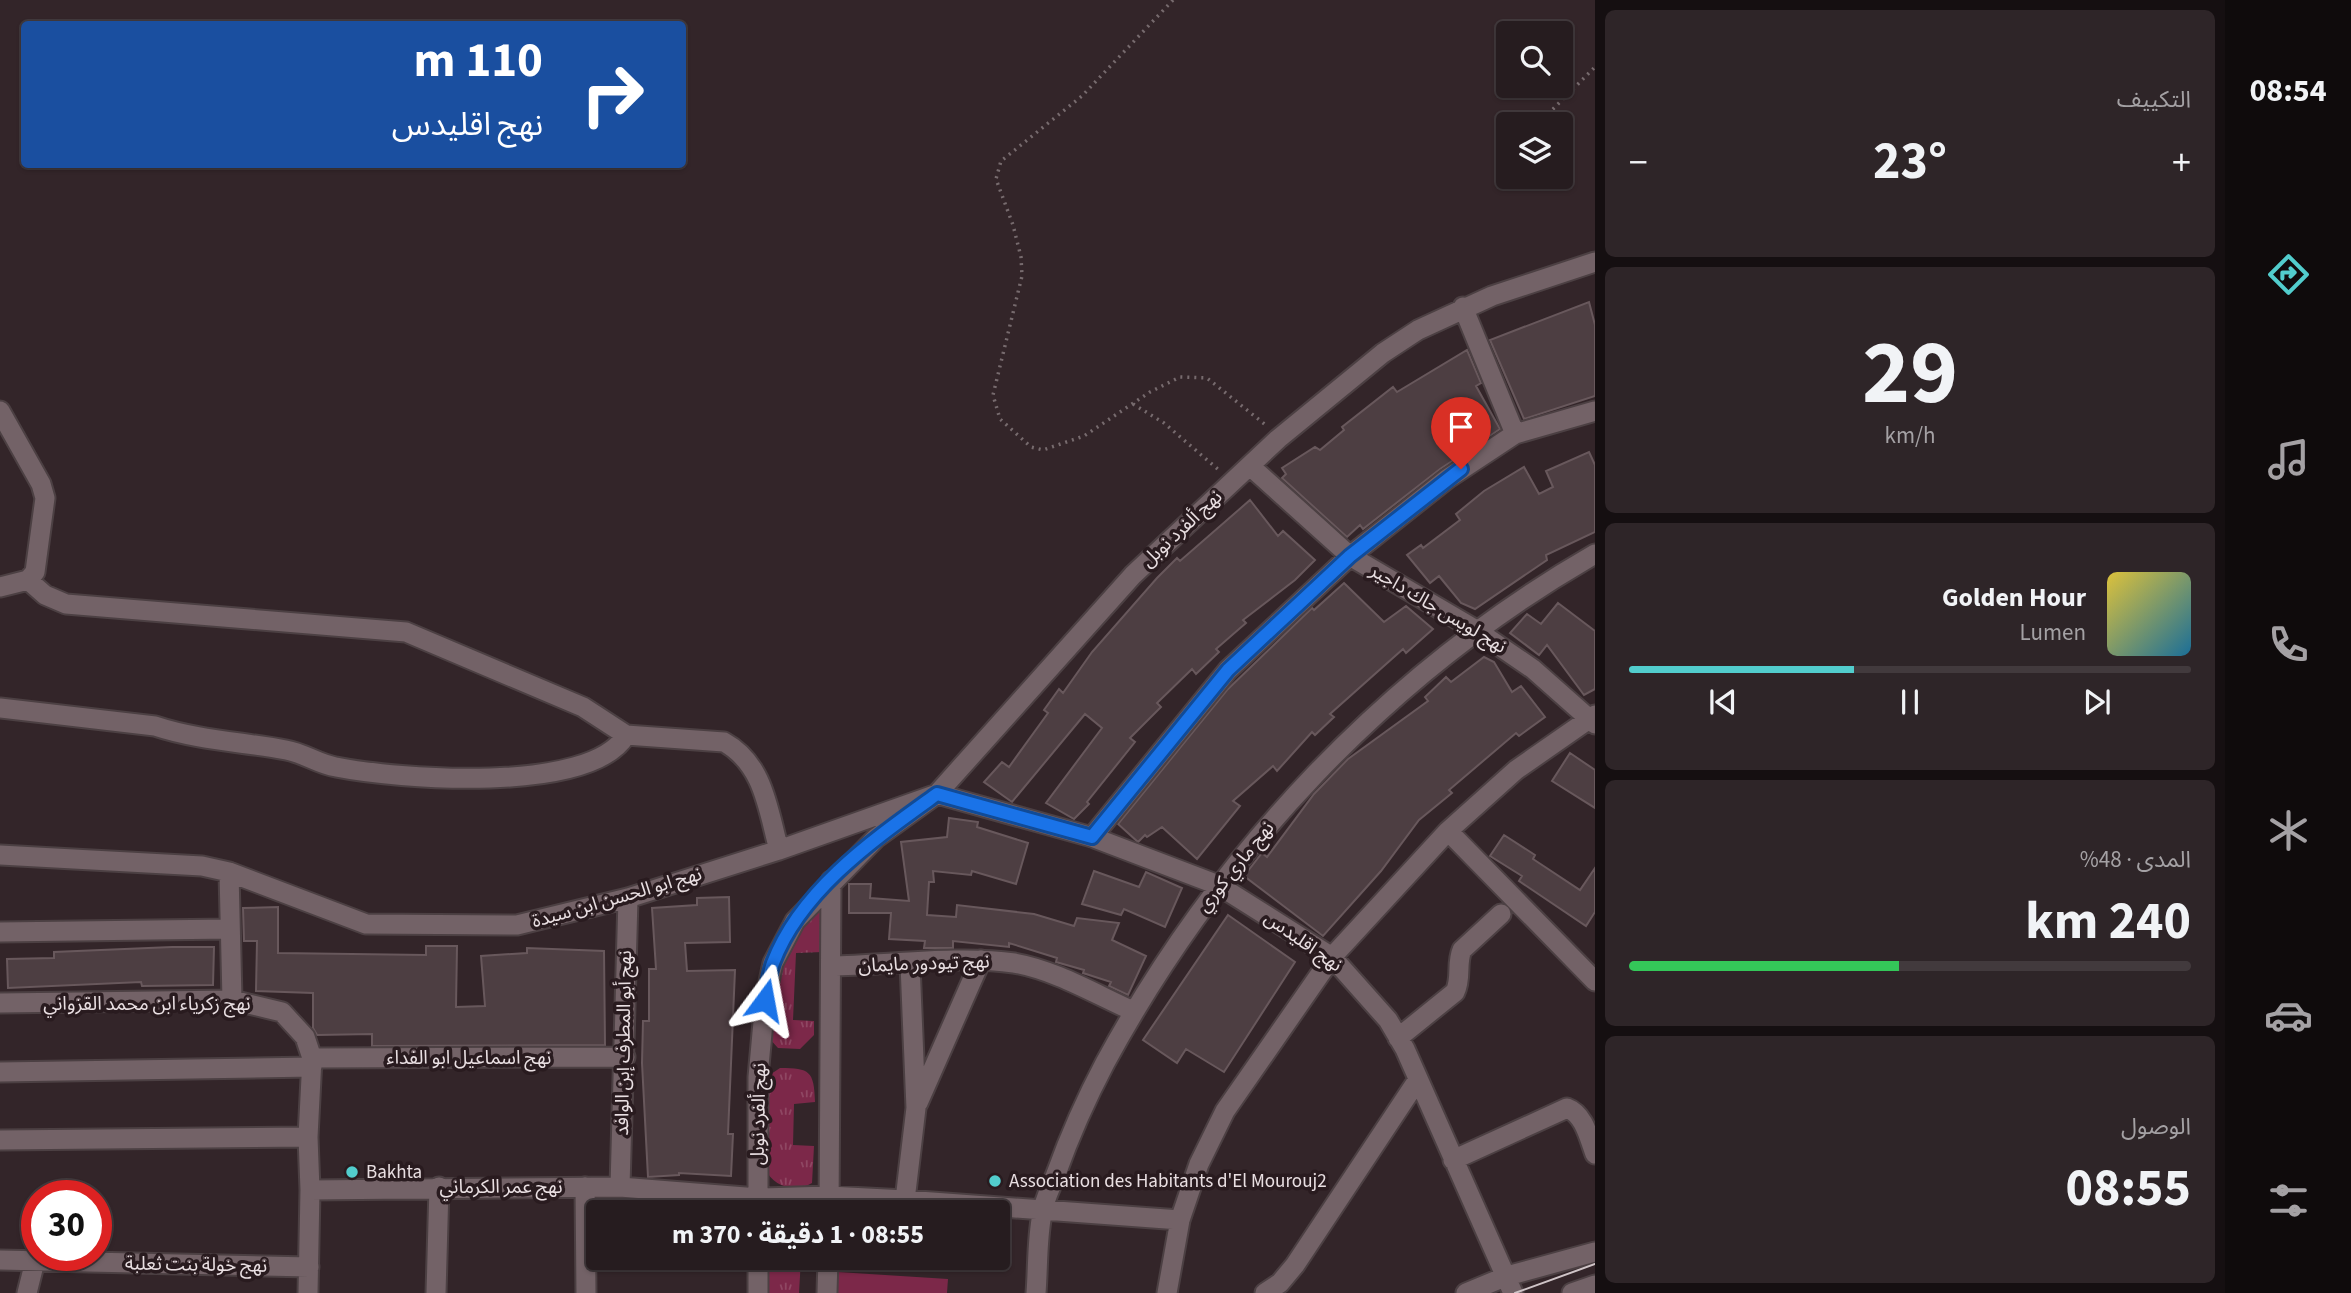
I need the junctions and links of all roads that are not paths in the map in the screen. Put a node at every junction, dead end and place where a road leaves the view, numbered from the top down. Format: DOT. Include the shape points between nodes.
graph roads {
  1 [pos="1595,262"];
  2 [pos="1463,307"];
  3 [pos="0,411"];
  4 [pos="1594,416"];
  5 [pos="1515,435"];
  6 [pos="1250,466"];
  7 [pos="1595,554"];
  8 [pos="1350,556"];
  9 [pos="28,580"];
  10 [pos="0,587"];
  11 [pos="1476,629"];
  12 [pos="0,708"];
  13 [pos="1593,719"];
  14 [pos="626,735"];
  15 [pos="937,794"];
  16 [pos="1448,831"];
  17 [pos="1092,837"];
  18 [pos="779,850"];
  19 [pos="0,855"];
  20 [pos="229,872"];
  21 [pos="831,881"];
  22 [pos="1218,885"];
  23 [pos="628,898"];
  24 [pos="1501,914"];
  25 [pos="229,929"];
  26 [pos="0,932"];
  27 [pos="1332,957"];
  28 [pos="981,960"];
  29 [pos="910,964"];
  30 [pos="831,966"];
  31 [pos="1595,981"];
  32 [pos="232,1000"];
  33 [pos="0,1003"];
  34 [pos="1133,1011"];
  35 [pos="1398,1038"];
  36 [pos="625,1057"];
  37 [pos="312,1063"];
  38 [pos="0,1072"];
  39 [pos="1417,1081"];
  40 [pos="916,1108"];
  41 [pos="308,1137"];
  42 [pos="0,1140"];
  43 [pos="1595,1154"];
  44 [pos="1453,1160"];
  45 [pos="439,1187"];
  46 [pos="585,1187"];
  47 [pos="620,1187"];
  48 [pos="310,1190"];
  49 [pos="720,1200"];
  50 [pos="758,1200"];
  51 [pos="829,1200"];
  52 [pos="905,1200"];
  53 [pos="1010,1209"];
  54 [pos="1042,1212"];
  55 [pos="1180,1220"];
  56 [pos="1595,1252"];
  57 [pos="0,1260"];
  58 [pos="21,1261"];
  59 [pos="112,1263"];
  60 [pos="309,1267"];
  61 [pos="758,1270"];
  62 [pos="828,1270"];
  63 [pos="32,1271"];
  64 [pos="1510,1284"];
  65 [pos="1595,1285"];
  66 [pos="26,1293"];
  67 [pos="308,1293"];
  68 [pos="436,1293"];
  69 [pos="586,1293"];
  70 [pos="758,1293"];
  71 [pos="827,1293"];
  72 [pos="1036,1293"];
  73 [pos="1167,1293"];
  74 [pos="1265,1293"];
  75 [pos="1466,1293"];
  76 [pos="1572,1293"];
  1 -- 2 [label="street, نهج ألفرد نوبل"];
  2 -- 5 [label="street"];
  2 -- 6 [label="street, نهج ألفرد نوبل" via="1383,353"];
  3 -- 9 [label="street" via="46,498 39,560"];
  4 -- 5 [label="street"];
  5 -- 8 [label="street" via="1447,479"];
  6 -- 8 [label="street, نهج لويس جاك داجير"];
  6 -- 15 [label="street, نهج ألفرد نوبل" via="1133,575"];
  7 -- 11 [label="street, نهج ماري كوري"];
  8 -- 11 [label="street, نهج لويس جاك داجير"];
  8 -- 17 [label="street" via="1228,670"];
  9 -- 10 [label="street"];
  9 -- 14 [label="street" via="45,595 66,604 406,632 583,707"];
  11 -- 13 [label="street, نهج لويس جاك داجير"];
  11 -- 22 [label="street, نهج ماري كوري" via="1334,752"];
  12 -- 14 [label="street" via="156,726 290,750 332,767 376,774 479,779 578,765 619,746"];
  13 -- 16 [label="street" via="1516,770"];
  14 -- 18 [label="street" via="724,742 737,750 755,770"];
  15 -- 17 [label="street, نهج اقليدس"];
  15 -- 18 [label="street, نهج ابو الحسن ابن سيدة"];
  15 -- 21 [label="street, نهج ألفرد نوبل" via="876,838"];
  16 -- 27 [label="street"];
  16 -- 31 [label="street"];
  17 -- 22 [label="street, نهج اقليدس"];
  18 -- 23 [label="street, نهج ابو الحسن ابن سيدة"];
  19 -- 20 [label="street, نهج ابو الحسن ابن سيدة" via="202,866"];
  20 -- 23 [label="street, نهج ابو الحسن ابن سيدة" via="366,925 517,925"];
  20 -- 25 [label="street"];
  21 -- 30 [label="street"];
  21 -- 50 [label="street, نهج ألفرد نوبل" via="795,921 773,963 758,1077"];
  22 -- 27 [label="street, نهج اقليدس"];
  22 -- 34 [label="street, نهج ماري كوري"];
  23 -- 36 [label="street, نهج أبو المطرف إبن الوافد"];
  24 -- 35 [label="street" via="1462,950 1455,992"];
  25 -- 26 [label="street"];
  25 -- 32 [label="street"];
  27 -- 35 [label="street, نهج اقليدس" via="1361,986"];
  27 -- 55 [label="street" via="1225,1111 1199,1164"];
  28 -- 29 [label="street, نهج تيودور مايمان"];
  28 -- 34 [label="street, نهج تيودور مايمان" via="1043,971"];
  28 -- 40 [label="street"];
  29 -- 30 [label="street, نهج تيودور مايمان"];
  29 -- 40 [label="street"];
  30 -- 51 [label="street"];
  32 -- 33 [label="street, نهج زكرياء ابن محمد القزواني"];
  32 -- 37 [label="street, نهج زكرياء ابن محمد القزواني" via="282,1012 305,1038"];
  34 -- 54 [label="street, نهج ماري كوري" via="1079,1111"];
  35 -- 39 [label="street, نهج اقليدس"];
  36 -- 37 [label="street, نهج اسماعيل ابو الفداء"];
  36 -- 47 [label="street, نهج أبو المطرف إبن الوافد"];
  37 -- 38 [label="street, نهج اسماعيل ابو الفداء"];
  37 -- 41 [label="street"];
  39 -- 44 [label="street, نهج اقليدس"];
  39 -- 74 [label="street" via="1295,1265"];
  40 -- 52 [label="street"];
  41 -- 42 [label="street"];
  41 -- 48 [label="street"];
  43 -- 44 [label="street" via="1581,1119 1567,1108"];
  44 -- 64 [label="street, نهج اقليدس"];
  45 -- 46 [label="street, نهج عمر الكرماني"];
  45 -- 48 [label="street, نهج عمر الكرماني"];
  45 -- 68 [label="street"];
  46 -- 47 [label="street, نهج عمر الكرماني"];
  46 -- 69 [label="street"];
  47 -- 49 [label="street, نهج عمر الكرماني"];
  48 -- 60 [label="street"];
  53 -- 54 [label="street"];
  54 -- 55 [label="street"];
  54 -- 72 [label="street, نهج ماري كوري"];
  55 -- 73 [label="street"];
  56 -- 64 [label="street"];
  57 -- 58 [label="street, نهج خولة بنت ثعلبة"];
  59 -- 60 [label="street, نهج خولة بنت ثعلبة"];
  60 -- 67 [label="street"];
  61 -- 70 [label="street"];
  62 -- 71 [label="street"];
  63 -- 66 [label="street"];
  64 -- 75 [label="street"];
  65 -- 76 [label="street"];
}
